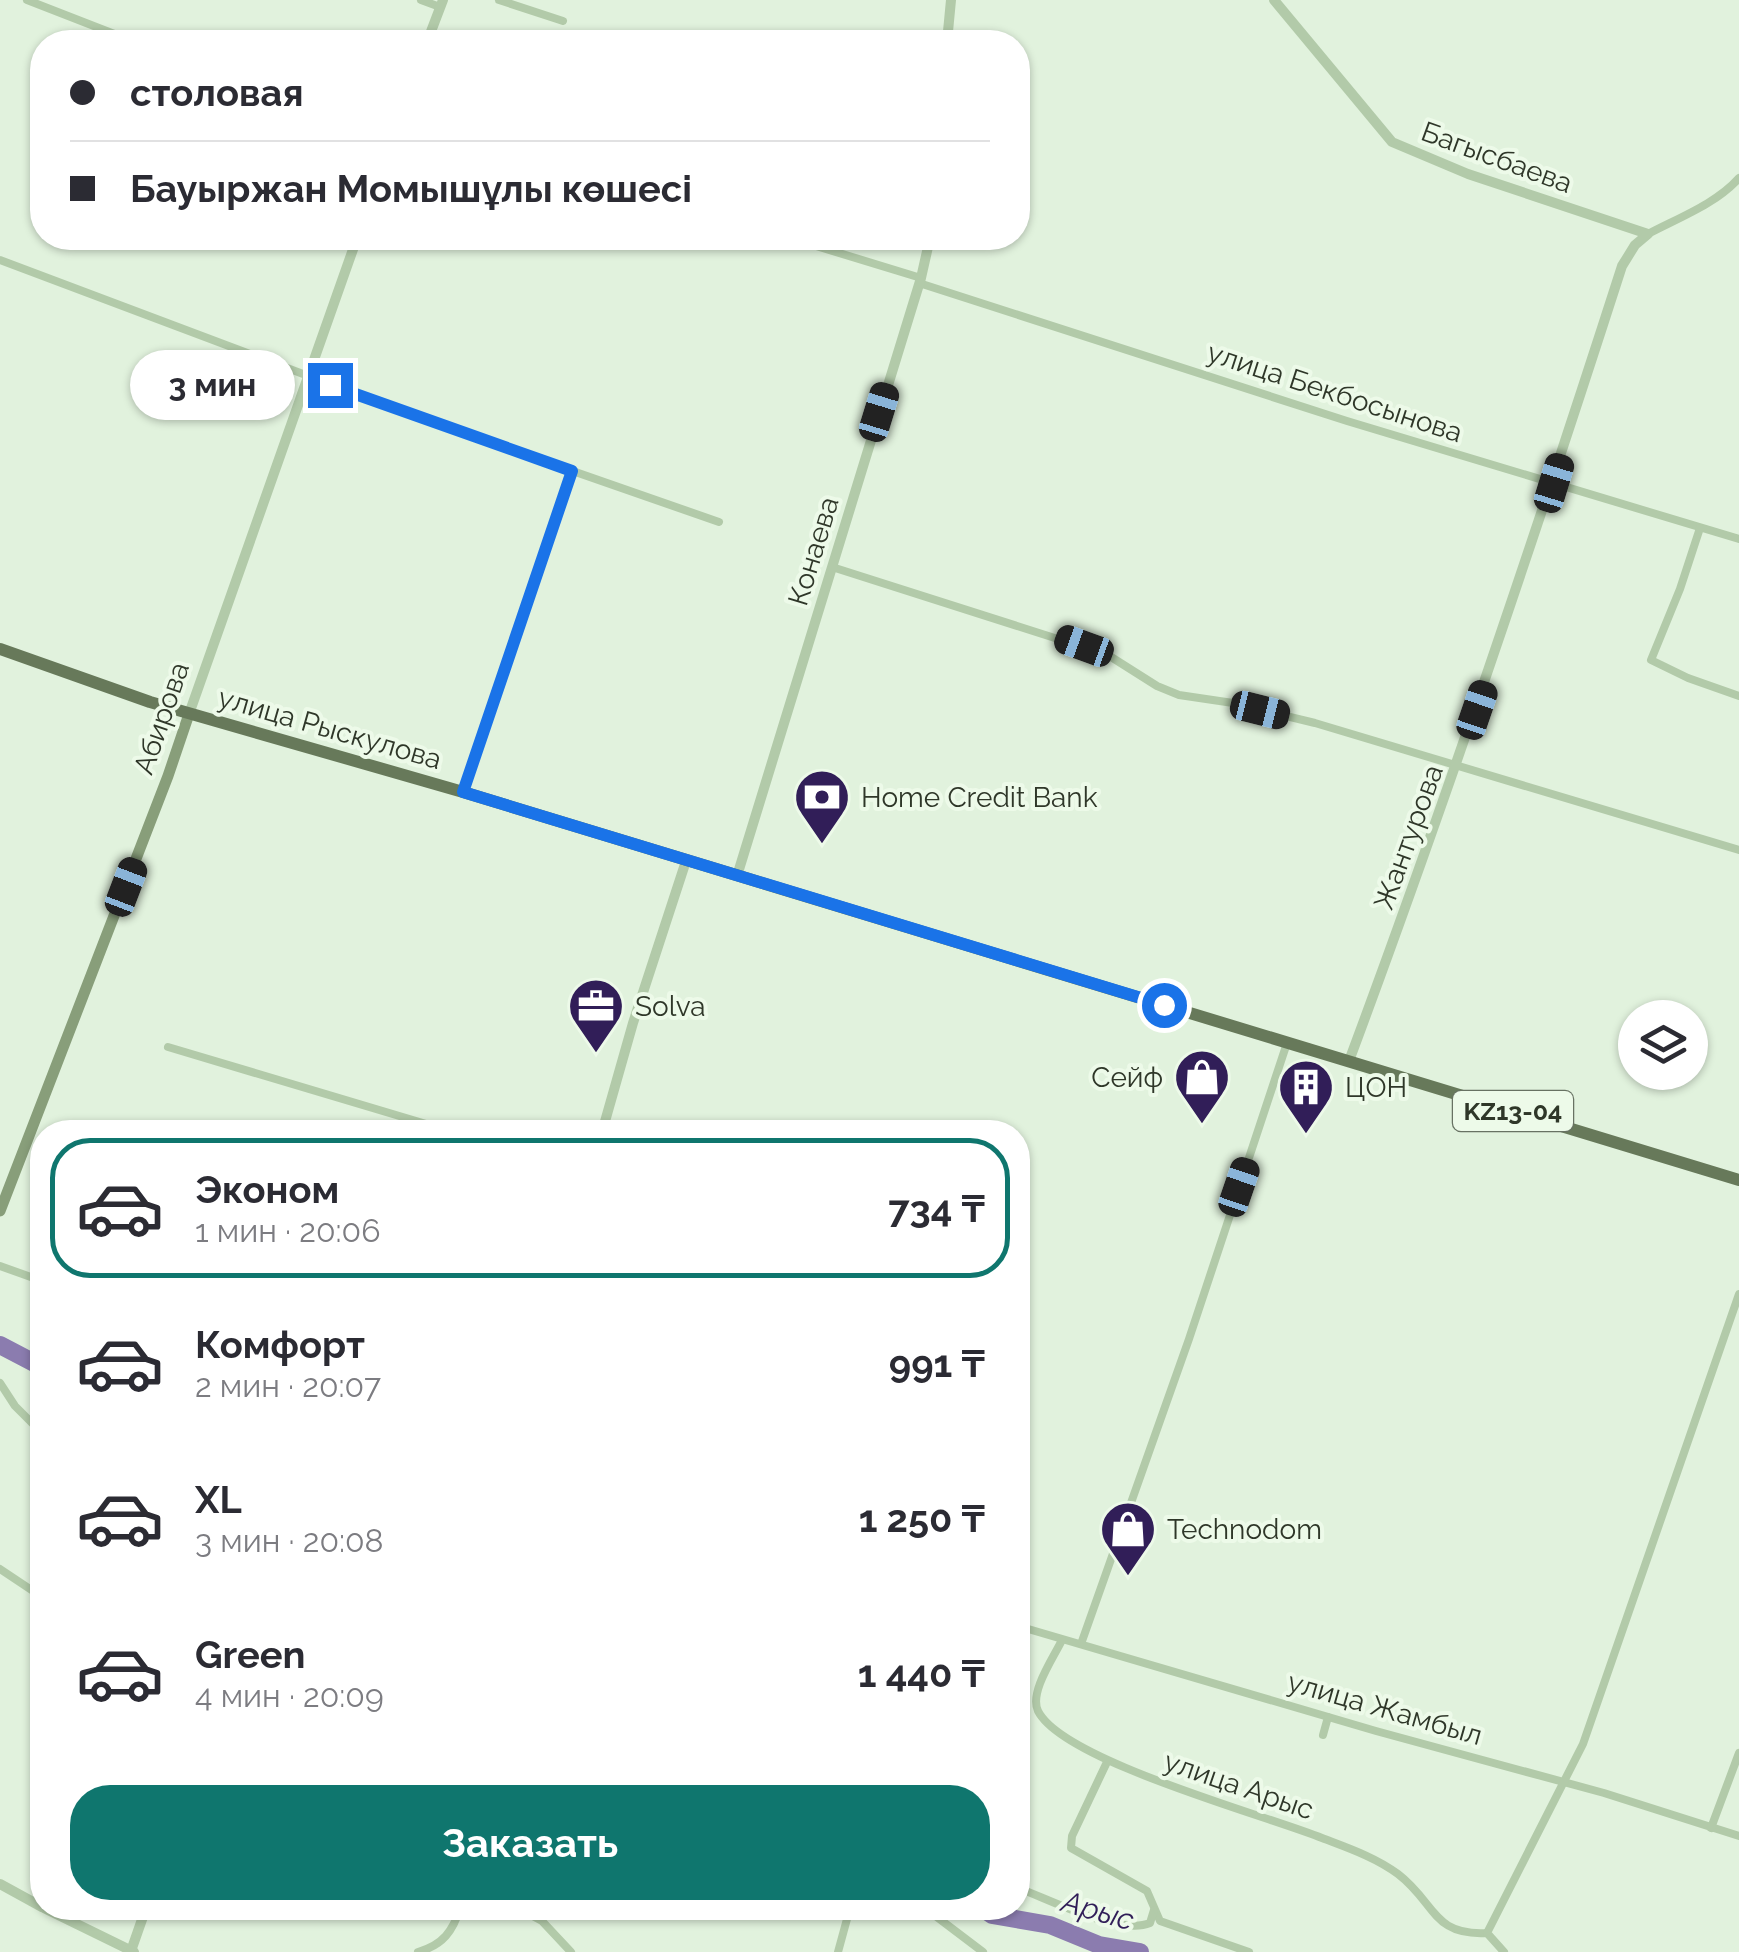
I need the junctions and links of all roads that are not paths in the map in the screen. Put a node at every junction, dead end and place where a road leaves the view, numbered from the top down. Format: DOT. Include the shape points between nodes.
graph roads {
  1 [pos="26,0"];
  2 [pos="421,0"];
  3 [pos="499,0"];
  4 [pos="950,0"];
  5 [pos="1274,0"];
  6 [pos="442,4"];
  7 [pos="563,21"];
  8 [pos="105,30"];
  9 [pos="432,30"];
  10 [pos="948,30"];
  11 [pos="1739,178"];
  12 [pos="1648,234"];
  13 [pos="353,250"];
  14 [pos="826,250"];
  15 [pos="927,250"];
  16 [pos="0,260"];
  17 [pos="920,281"];
  18 [pos="306,376"];
  19 [pos="572,471"];
  20 [pos="1554,483"];
  21 [pos="719,522"];
  22 [pos="1700,528"];
  23 [pos="1739,539"];
  24 [pos="832,567"];
  25 [pos="0,649"];
  26 [pos="1739,696"];
  27 [pos="189,714"];
  28 [pos="1458,764"];
  29 [pos="463,792"];
  30 [pos="1739,850"];
  31 [pos="686,861"];
  32 [pos="737,876"];
  33 [pos="1287,1043"];
  34 [pos="168,1047"];
  35 [pos="1350,1061"];
  36 [pos="35,1120"];
  37 [pos="413,1120"];
  38 [pos="605,1120"];
  39 [pos="30,1134"];
  40 [pos="1739,1180"];
  41 [pos="0,1211"];
  42 [pos="0,1266"];
  43 [pos="30,1277"];
  44 [pos="1739,1294"];
  45 [pos="0,1382"];
  46 [pos="30,1421"];
  47 [pos="0,1569"];
  48 [pos="30,1589"];
  49 [pos="1030,1630"];
  50 [pos="1062,1640"];
  51 [pos="1081,1644"];
  52 [pos="1328,1717"];
  53 [pos="1324,1736"];
  54 [pos="1739,1753"];
  55 [pos="1107,1762"];
  56 [pos="1564,1782"];
  57 [pos="1711,1828"];
  58 [pos="1739,1836"];
  59 [pos="0,1884"];
  60 [pos="1030,1893"];
  61 [pos="30,1900"];
  62 [pos="69,1920"];
  63 [pos="142,1920"];
  64 [pos="456,1920"];
  65 [pos="540,1920"];
  66 [pos="847,1920"];
  67 [pos="941,1920"];
  68 [pos="1155,1922"];
  69 [pos="1487,1933"];
  70 [pos="132,1951"];
  71 [pos="418,1952"];
  72 [pos="572,1952"];
  73 [pos="838,1952"];
  74 [pos="984,1952"];
  75 [pos="1248,1952"];
  76 [pos="1504,1952"];
  1 -- 8 [label="street"];
  2 -- 6 [label="street"];
  3 -- 7 [label="street"];
  4 -- 10 [label="street"];
  5 -- 12 [label="street, Багысбаева" via="1392,142"];
  6 -- 9 [label="street"];
  11 -- 12 [label="street"];
  12 -- 20 [label="street, Жантурова" via="1622,266"];
  13 -- 18 [label="street, Абирова"];
  14 -- 17 [label="street, улица Бекбосынова"];
  15 -- 17 [label="street, Конаева"];
  16 -- 18 [label="street"];
  17 -- 20 [label="street, улица Бекбосынова"];
  17 -- 24 [label="street, Конаева"];
  18 -- 19 [label="street"];
  18 -- 27 [label="street, Абирова"];
  19 -- 21 [label="street"];
  19 -- 29 [label="street"];
  20 -- 22 [label="street, улица Бекбосынова"];
  20 -- 28 [label="street, Жантурова"];
  22 -- 23 [label="street, улица Бекбосынова"];
  22 -- 26 [label="street" via="1651,660"];
  24 -- 28 [label="street" via="1108,655 1179,695 1315,723"];
  24 -- 32 [label="street, Конаева"];
  25 -- 27 [label="main road, улица Рыскулова / KZ13-04"];
  27 -- 29 [label="main road, улица Рыскулова / KZ13-04"];
  27 -- 36 [label="main road, Абирова"];
  28 -- 30 [label="street"];
  28 -- 35 [label="street, Жантурова"];
  29 -- 31 [label="main road, улица Рыскулова / KZ13-04"];
  31 -- 32 [label="main road, улица Рыскулова / KZ13-04"];
  31 -- 38 [label="street"];
  32 -- 33 [label="main road, улица Рыскулова / KZ13-04"];
  33 -- 35 [label="main road, улица Рыскулова / KZ13-04"];
  33 -- 51 [label="street"];
  34 -- 37 [label="street"];
  35 -- 40 [label="main road, улица Рыскулова / KZ13-04"];
  39 -- 41 [label="main road, Абирова"];
  42 -- 43 [label="street"];
  44 -- 56 [label="street" via="1583,1744"];
  45 -- 46 [label="street"];
  47 -- 48 [label="street"];
  49 -- 50 [label="street, улица Жамбыл"];
  50 -- 51 [label="street, улица Жамбыл"];
  50 -- 55 [label="street, улица Арыс" via="1036,1704 1040,1714"];
  51 -- 52 [label="street, улица Жамбыл"];
  52 -- 53 [label="street"];
  52 -- 56 [label="street, улица Жамбыл"];
  54 -- 57 [label="street"];
  55 -- 68 [label="street" via="1070,1844 1147,1892"];
  55 -- 69 [label="street, улица Арыс" via="1380,1862 1420,1893 1443,1924"];
  56 -- 57 [label="street, улица Жамбыл"];
  56 -- 69 [label="street"];
  57 -- 58 [label="street, улица Жамбыл"];
  59 -- 61 [label="street"];
  60 -- 68 [label="street" via="1122,1924"];
  62 -- 70 [label="street"];
  63 -- 70 [label="street"];
  64 -- 71 [label="street" via="452,1932"];
  65 -- 72 [label="street"];
  66 -- 73 [label="street"];
  67 -- 74 [label="street"];
  68 -- 75 [label="street"];
  69 -- 76 [label="street"];
}
